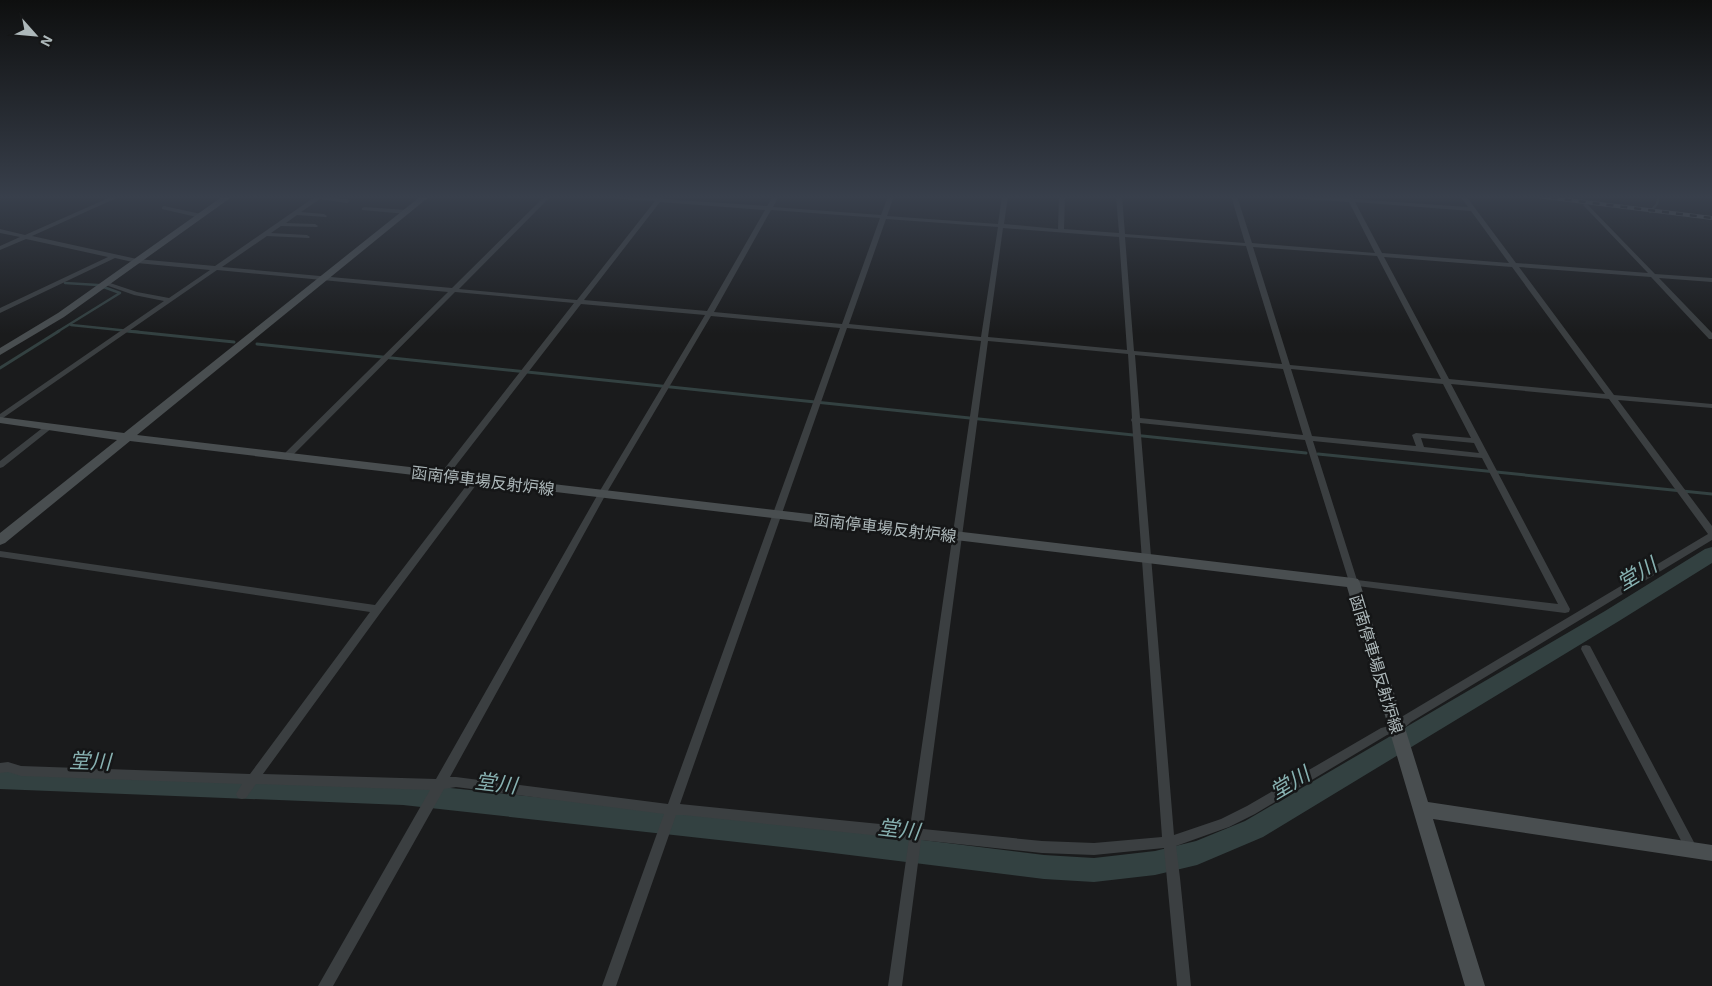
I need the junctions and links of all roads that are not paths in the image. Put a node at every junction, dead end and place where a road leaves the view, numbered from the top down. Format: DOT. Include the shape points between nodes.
graph roads {
  1 [pos="13,242"];
  2 [pos="52,242"];
  3 [pos="164,242"];
  4 [pos="254,242"];
  5 [pos="369,242"];
  6 [pos="502,242"];
  7 [pos="627,242"];
  8 [pos="750,242"];
  9 [pos="874,242"];
  10 [pos="998,242"];
  11 [pos="1122,242"];
  12 [pos="1208,242"];
  13 [pos="1249,242"];
  14 [pos="1372,242"];
  15 [pos="1497,242"];
  16 [pos="1621,242"];
  17 [pos="1250,245"];
  18 [pos="0,248"];
  19 [pos="1378,255"];
  20 [pos="114,256"];
  21 [pos="137,261"];
  22 [pos="1514,265"];
  23 [pos="216,268"];
  24 [pos="1653,276"];
  25 [pos="324,278"];
  26 [pos="1712,280"];
  27 [pos="105,283"];
  28 [pos="455,290"];
  29 [pos="171,300"];
  30 [pos="580,302"];
  31 [pos="0,311"];
  32 [pos="709,314"];
  33 [pos="843,326"];
  34 [pos="1712,337"];
  35 [pos="985,339"];
  36 [pos="0,352"];
  37 [pos="1131,352"];
  38 [pos="1288,367"];
  39 [pos="1446,382"];
  40 [pos="1612,397"];
  41 [pos="1712,406"];
  42 [pos="0,419"];
  43 [pos="1136,420"];
  44 [pos="48,428"];
  45 [pos="130,437"];
  46 [pos="1309,438"];
  47 [pos="1477,441"];
  48 [pos="1421,449"];
  49 [pos="287,456"];
  50 [pos="1485,456"];
  51 [pos="0,465"];
  52 [pos="444,475"];
  53 [pos="476,479"];
  54 [pos="602,494"];
  55 [pos="777,514"];
  56 [pos="1712,535"];
  57 [pos="957,536"];
  58 [pos="0,540"];
  59 [pos="0,554"];
  60 [pos="1145,558"];
  61 [pos="1353,583"];
  62 [pos="377,609"];
  63 [pos="1565,609"];
  64 [pos="1575,619"];
  65 [pos="1586,649"];
  66 [pos="1396,729"];
  67 [pos="3,770"];
  68 [pos="253,778"];
  69 [pos="441,783"];
  70 [pos="242,794"];
  71 [pos="1420,809"];
  72 [pos="672,810"];
  73 [pos="915,835"];
  74 [pos="1170,845"];
  75 [pos="1692,850"];
  76 [pos="1712,853"];
  77 [pos="325,986"];
  78 [pos="609,986"];
  79 [pos="895,986"];
  80 [pos="1184,986"];
  81 [pos="1475,986"];
  1 -- 18 [label="street"];
  2 -- 20 [label="street"];
  3 -- 21 [label="main road"];
  4 -- 23 [label="street"];
  5 -- 25 [label="main road"];
  6 -- 28 [label="street"];
  7 -- 30 [label="street"];
  8 -- 32 [label="street"];
  9 -- 33 [label="street"];
  10 -- 35 [label="street"];
  11 -- 37 [label="street"];
  12 -- 17 [label="street"];
  13 -- 17 [label="street"];
  14 -- 19 [label="street"];
  15 -- 22 [label="street"];
  16 -- 24 [label="street"];
  17 -- 19 [label="street"];
  17 -- 38 [label="street"];
  19 -- 22 [label="street"];
  19 -- 39 [label="street"];
  20 -- 21 [label="street"];
  20 -- 31 [label="street"];
  21 -- 23 [label="street"];
  21 -- 27 [label="main road"];
  22 -- 24 [label="street"];
  22 -- 40 [label="street"];
  23 -- 25 [label="street"];
  23 -- 29 [label="street"];
  24 -- 26 [label="street"];
  24 -- 34 [label="street"];
  25 -- 28 [label="street"];
  25 -- 45 [label="main road"];
  27 -- 29 [label="street" via="136,294"];
  27 -- 36 [label="main road" via="61,315"];
  28 -- 30 [label="street"];
  28 -- 49 [label="street"];
  29 -- 42 [label="street"];
  30 -- 32 [label="street"];
  30 -- 52 [label="street"];
  32 -- 33 [label="street"];
  32 -- 54 [label="street"];
  33 -- 35 [label="street"];
  33 -- 55 [label="street"];
  35 -- 37 [label="street"];
  35 -- 57 [label="street"];
  37 -- 38 [label="street"];
  37 -- 43 [label="street"];
  38 -- 39 [label="street"];
  38 -- 46 [label="street"];
  39 -- 40 [label="street"];
  39 -- 47 [label="street"];
  40 -- 41 [label="street"];
  40 -- 56 [label="street"];
  42 -- 44 [label="main road, 函南停車場反射炉線"];
  43 -- 46 [label="street"];
  43 -- 60 [label="street"];
  44 -- 45 [label="main road, 函南停車場反射炉線"];
  44 -- 51 [label="street"];
  45 -- 49 [label="main road, 函南停車場反射炉線"];
  45 -- 58 [label="main road"];
  46 -- 48 [label="street"];
  46 -- 61 [label="street"];
  47 -- 48 [label="street" via="1416,435"];
  47 -- 50 [label="street"];
  48 -- 50 [label="street"];
  49 -- 52 [label="main road, 函南停車場反射炉線"];
  50 -- 63 [label="street"];
  52 -- 53 [label="main road, 函南停車場反射炉線"];
  53 -- 54 [label="main road, 函南停車場反射炉線"];
  53 -- 62 [label="street"];
  54 -- 55 [label="main road, 函南停車場反射炉線"];
  54 -- 69 [label="street"];
  55 -- 57 [label="main road, 函南停車場反射炉線"];
  55 -- 72 [label="street"];
  56 -- 64 [label="street"];
  57 -- 60 [label="main road, 函南停車場反射炉線"];
  57 -- 73 [label="street"];
  59 -- 62 [label="street"];
  60 -- 61 [label="main road, 函南停車場反射炉線"];
  60 -- 74 [label="street"];
  61 -- 63 [label="street"];
  61 -- 66 [label="main road, 函南停車場反射炉線"];
  62 -- 68 [label="street"];
  63 -- 64 [label="street"];
  64 -- 66 [label="street" via="1407,719"];
  65 -- 75 [label="street"];
  66 -- 71 [label="main road, 函南停車場反射炉線"];
  66 -- 74 [label="street" via="1385,731 1251,810"];
  67 -- 68 [label="street"];
  68 -- 69 [label="street"];
  68 -- 70 [label="street"];
  69 -- 72 [label="street" via="456,782"];
  69 -- 77 [label="street"];
  71 -- 75 [label="main road"];
  71 -- 81 [label="main road, 函南停車場反射炉線"];
  72 -- 73 [label="street"];
  72 -- 78 [label="street"];
  73 -- 74 [label="street" via="1075,849"];
  73 -- 79 [label="street"];
  74 -- 80 [label="street"];
  75 -- 76 [label="main road"];
}
